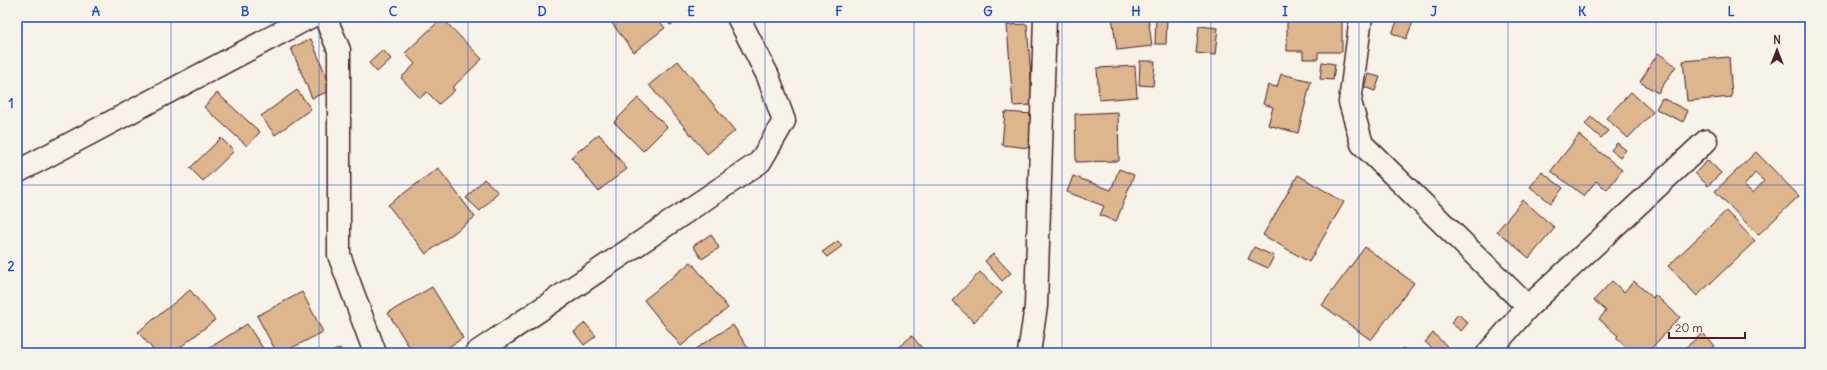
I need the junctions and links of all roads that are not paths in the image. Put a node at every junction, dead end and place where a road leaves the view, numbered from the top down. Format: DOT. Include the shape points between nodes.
graph roads {
  1 [pos="310,17"];
  2 [pos="325,17"];
  3 [pos="738,17"];
  4 [pos="1045,17"];
  5 [pos="1361,17"];
  6 [pos="1706,141"];
  7 [pos="17,172"];
  8 [pos="1528,307"];
  9 [pos="375,353"];
  10 [pos="476,353"];
  11 [pos="1029,353"];
  12 [pos="1488,353"];
  1 -- 7 [label="street"];
  2 -- 9 [label="street" via="339,50 339,255"];
  3 -- 10 [label="street" via="768,76 784,121 760,162"];
  4 -- 11 [label="street" via="1036,306"];
  5 -- 8 [label="street" via="1350,102 1362,144"];
  6 -- 8 [label="street"];
  8 -- 12 [label="street"];
}
